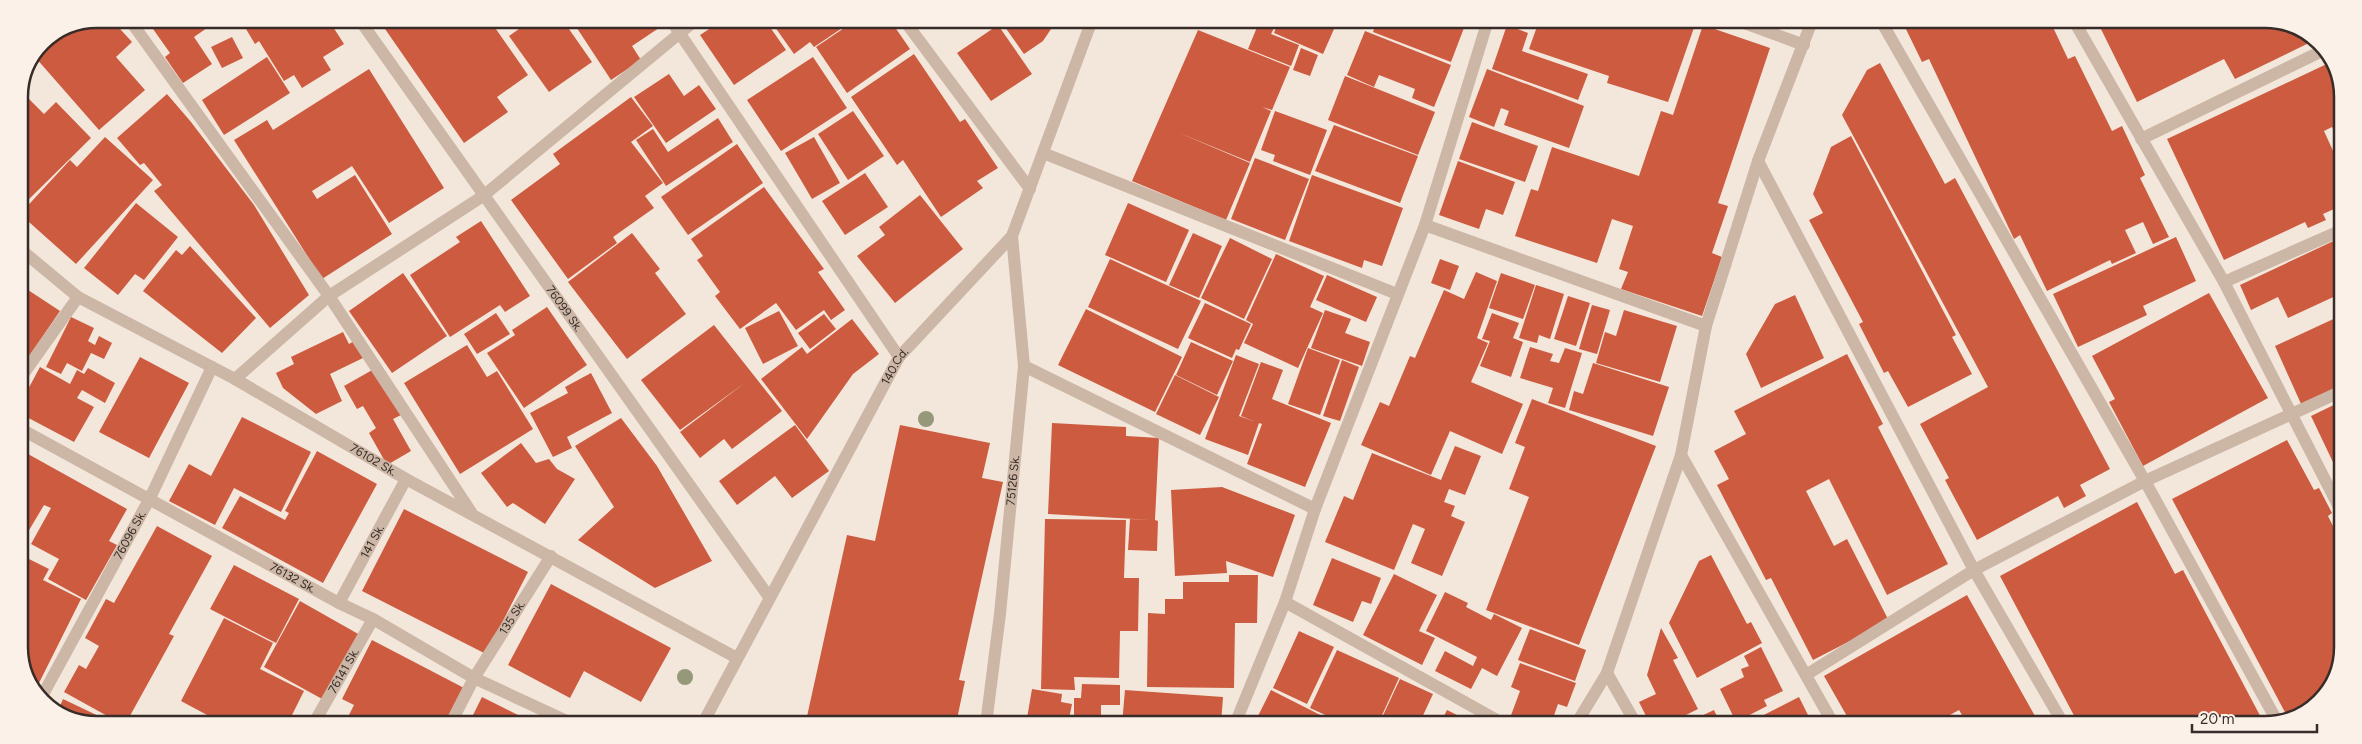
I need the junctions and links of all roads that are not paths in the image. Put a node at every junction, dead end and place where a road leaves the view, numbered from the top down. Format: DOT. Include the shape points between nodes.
graph roads {
  1 [pos="135,28"];
  2 [pos="365,28"];
  3 [pos="676,28"];
  4 [pos="687,28"];
  5 [pos="910,28"];
  6 [pos="1089,28"];
  7 [pos="1486,28"];
  8 [pos="1758,28"];
  9 [pos="1810,28"];
  10 [pos="1885,28"];
  11 [pos="2078,28"];
  12 [pos="680,33"];
  13 [pos="1804,45"];
  14 [pos="2318,53"];
  15 [pos="2141,139"];
  16 [pos="1043,153"];
  17 [pos="1758,161"];
  18 [pos="1030,189"];
  19 [pos="483,196"];
  20 [pos="1424,225"];
  21 [pos="2334,234"];
  22 [pos="1012,236"];
  23 [pos="28,255"];
  24 [pos="2224,282"];
  25 [pos="1397,294"];
  26 [pos="329,296"];
  27 [pos="78,297"];
  28 [pos="1706,326"];
  29 [pos="899,357"];
  30 [pos="1024,366"];
  31 [pos="28,367"];
  32 [pos="212,367"];
  33 [pos="235,379"];
  34 [pos="2334,395"];
  35 [pos="2291,414"];
  36 [pos="28,433"];
  37 [pos="1681,455"];
  38 [pos="406,479"];
  39 [pos="2145,481"];
  40 [pos="2334,497"];
  41 [pos="150,498"];
  42 [pos="1315,509"];
  43 [pos="472,514"];
  44 [pos="551,556"];
  45 [pos="1974,570"];
  46 [pos="769,598"];
  47 [pos="1285,602"];
  48 [pos="338,603"];
  49 [pos="373,619"];
  50 [pos="737,658"];
  51 [pos="1607,673"];
  52 [pos="1806,675"];
  53 [pos="474,678"];
  54 [pos="44,692"];
  55 [pos="2274,715"];
  56 [pos="318,716"];
  57 [pos="455,716"];
  58 [pos="556,716"];
  59 [pos="707,716"];
  60 [pos="987,716"];
  61 [pos="1238,716"];
  62 [pos="1490,716"];
  63 [pos="1581,716"];
  64 [pos="1631,716"];
  65 [pos="1829,716"];
  66 [pos="2059,716"];
  1 -- 26 [label="street"];
  2 -- 19 [label="street, 76099 Sk."];
  3 -- 12 [label="street"];
  4 -- 12 [label="street"];
  5 -- 18 [label="street"];
  6 -- 16 [label="street, 140.Cd."];
  7 -- 20 [label="street"];
  8 -- 13 [label="street"];
  9 -- 13 [label="street"];
  10 -- 39 [label="street"];
  11 -- 15 [label="street"];
  12 -- 19 [label="street"];
  12 -- 29 [label="street"];
  13 -- 17 [label="street"];
  14 -- 15 [label="street"];
  15 -- 24 [label="street"];
  16 -- 18 [label="street, 140.Cd."];
  16 -- 25 [label="street"];
  17 -- 28 [label="street"];
  17 -- 45 [label="street"];
  18 -- 22 [label="street, 140.Cd."];
  19 -- 26 [label="street"];
  19 -- 46 [label="street, 76099 Sk."];
  20 -- 25 [label="street"];
  20 -- 28 [label="street"];
  21 -- 24 [label="street"];
  22 -- 29 [label="street, 140.Cd."];
  22 -- 30 [label="street, 75126 Sk."];
  23 -- 27 [label="street, 76102 Sk."];
  24 -- 35 [label="street"];
  25 -- 42 [label="street"];
  26 -- 33 [label="street"];
  26 -- 43 [label="street"];
  27 -- 31 [label="street"];
  27 -- 32 [label="street, 76102 Sk."];
  28 -- 37 [label="street"];
  29 -- 46 [label="street, 140.Cd."];
  30 -- 42 [label="street"];
  30 -- 60 [label="street, 75126 Sk."];
  32 -- 33 [label="street, 76102 Sk."];
  32 -- 41 [label="street, 76096 Sk."];
  33 -- 38 [label="street, 76102 Sk."];
  34 -- 35 [label="street"];
  35 -- 39 [label="street"];
  35 -- 40 [label="street"];
  36 -- 41 [label="street, 76132 Sk."];
  37 -- 51 [label="street"];
  37 -- 52 [label="street"];
  38 -- 43 [label="street, 76102 Sk."];
  38 -- 48 [label="street, 141 Sk."];
  39 -- 45 [label="street"];
  39 -- 55 [label="street"];
  41 -- 48 [label="street, 76132 Sk."];
  41 -- 54 [label="street, 76096 Sk."];
  42 -- 47 [label="street"];
  43 -- 44 [label="street, 76102 Sk."];
  44 -- 50 [label="street, 76102 Sk."];
  44 -- 53 [label="street, 135 Sk."];
  45 -- 52 [label="street"];
  45 -- 66 [label="street"];
  46 -- 50 [label="street, 140.Cd."];
  47 -- 61 [label="street"];
  47 -- 62 [label="street"];
  48 -- 49 [label="street, 76132 Sk."];
  49 -- 53 [label="street, 76132 Sk."];
  49 -- 56 [label="street, 76141 Sk."];
  50 -- 59 [label="street, 140.Cd."];
  51 -- 63 [label="street"];
  51 -- 64 [label="street"];
  52 -- 65 [label="street"];
  53 -- 57 [label="street, 135 Sk."];
  53 -- 58 [label="street, 76132 Sk."];
}
